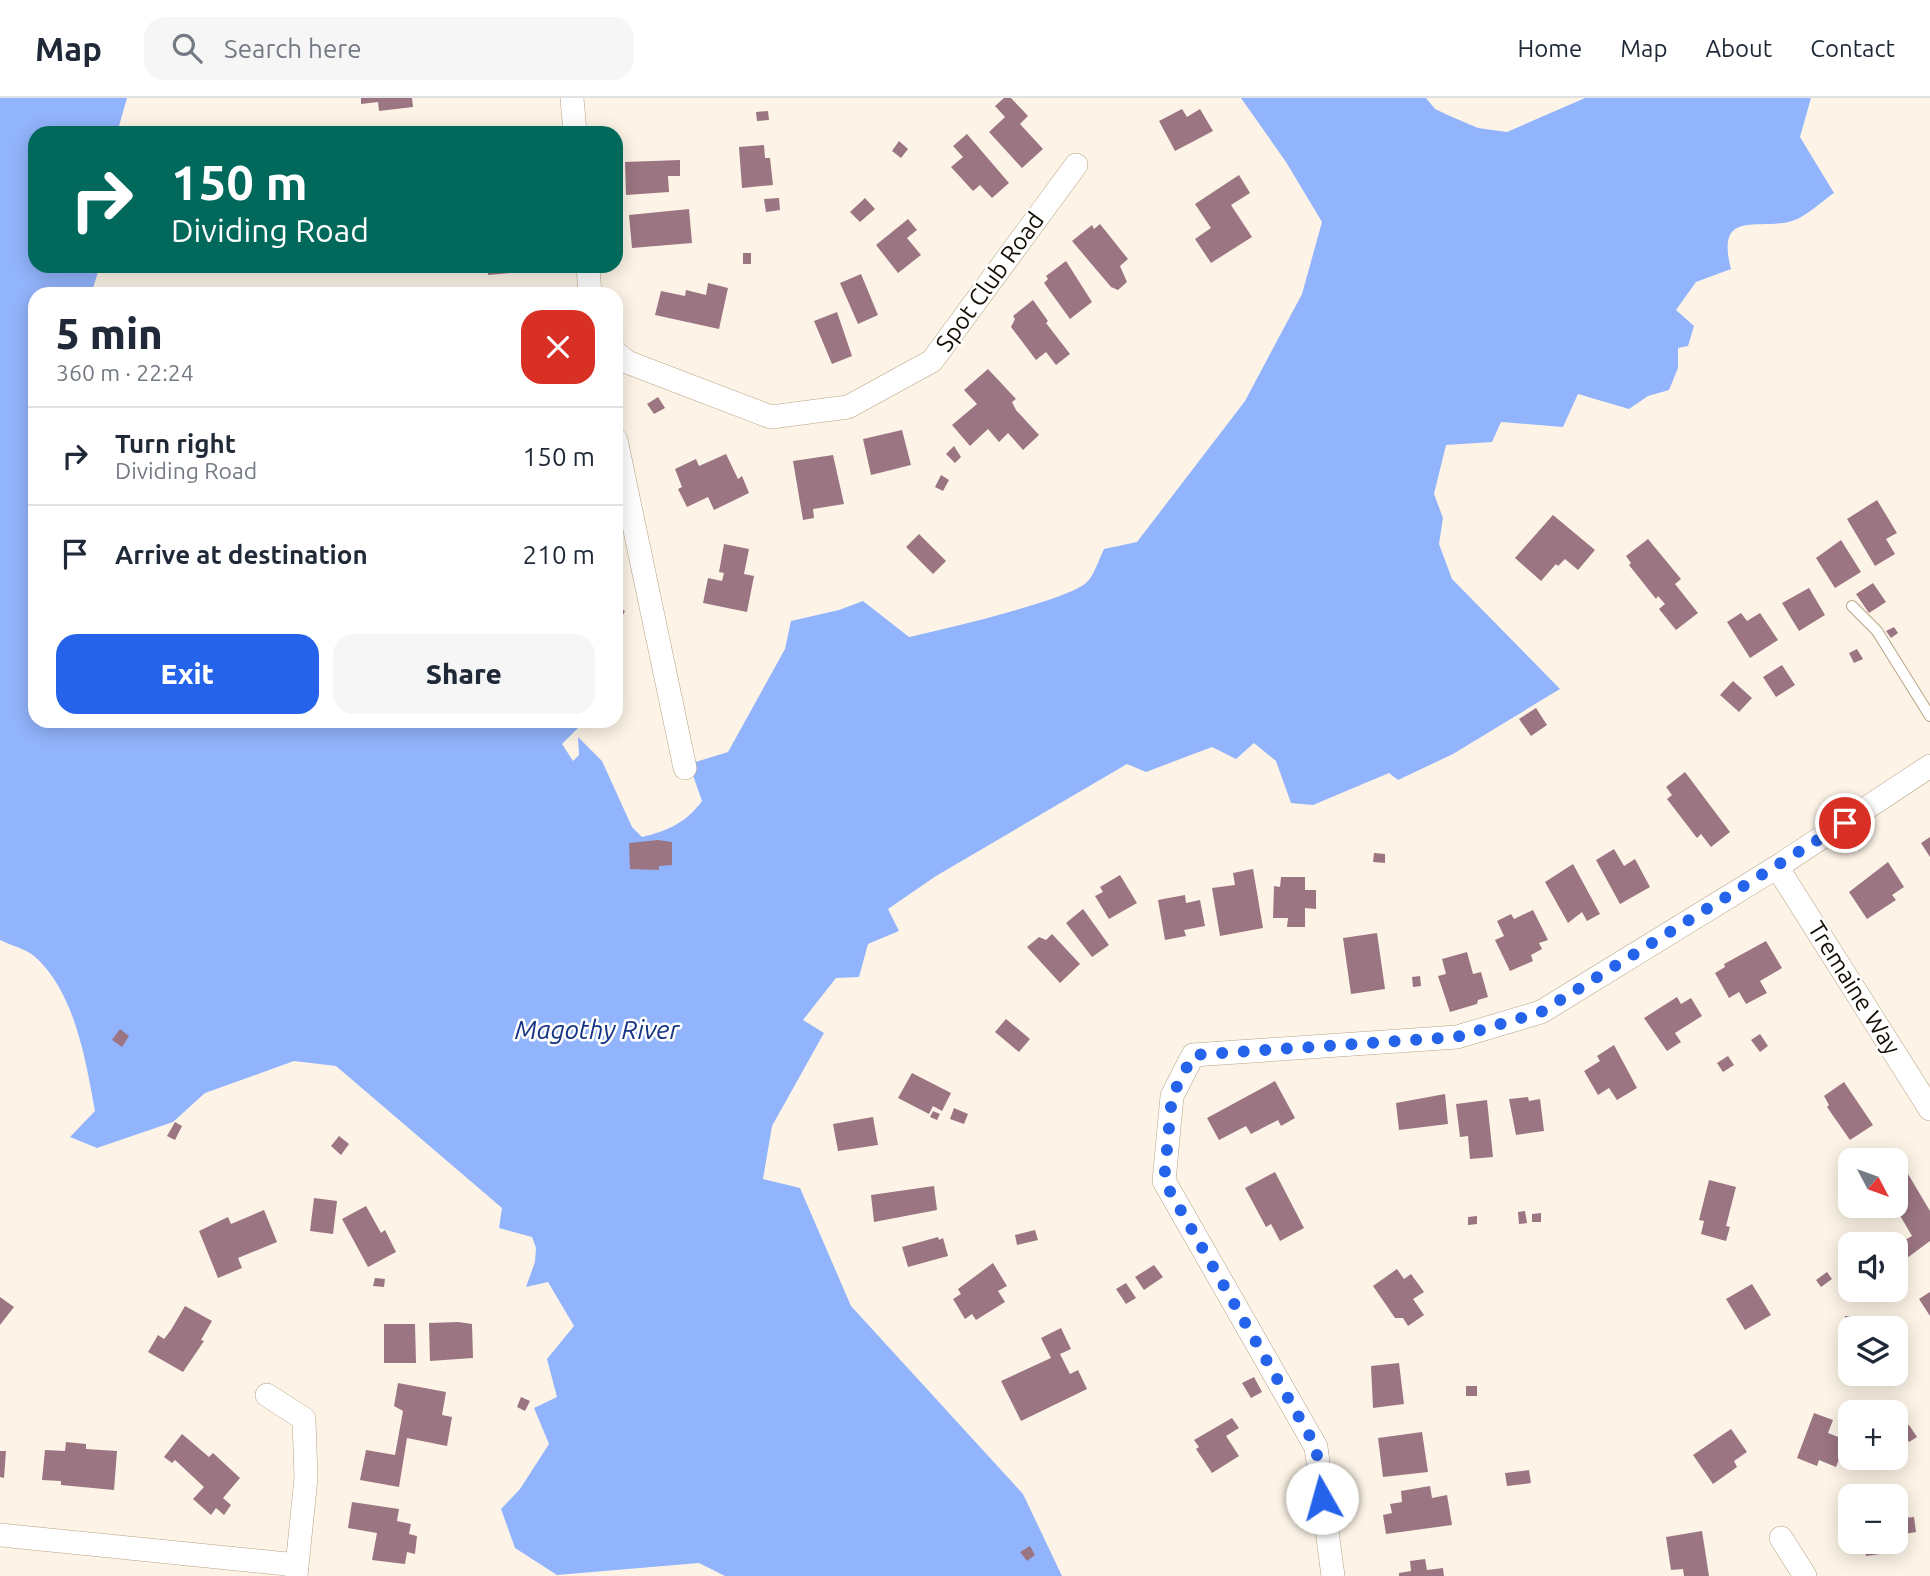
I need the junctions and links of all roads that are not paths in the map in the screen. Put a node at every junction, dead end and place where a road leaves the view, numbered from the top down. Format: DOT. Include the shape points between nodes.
graph roads {
  1 [pos="572,98"];
  2 [pos="574,126"];
  3 [pos="1076,165"];
  4 [pos="623,359"];
  5 [pos="623,473"];
  6 [pos="1853,606"];
  7 [pos="1930,716"];
  8 [pos="1930,766"];
  9 [pos="685,768"];
  10 [pos="1777,867"];
  11 [pos="1930,1109"];
  12 [pos="267,1395"];
  13 [pos="0,1535"];
  14 [pos="1781,1538"];
  15 [pos="297,1571"];
  16 [pos="1333,1576"];
  17 [pos="1805,1576"];
  1 -- 2 [label="street"];
  3 -- 4 [label="street, Spot Club Road" via="932,361 848,407 771,417"];
  5 -- 9 [label="street"];
  6 -- 7 [label="lane" via="1877,631"];
  8 -- 10 [label="street"];
  10 -- 11 [label="street, Tremaine Way"];
  10 -- 16 [label="street" via="1541,1012 1457,1037 1193,1055 1172,1096 1164,1181 1316,1447"];
  12 -- 15 [label="street" via="304,1419 306,1478"];
  13 -- 15 [label="street"];
  14 -- 17 [label="street"];
}
